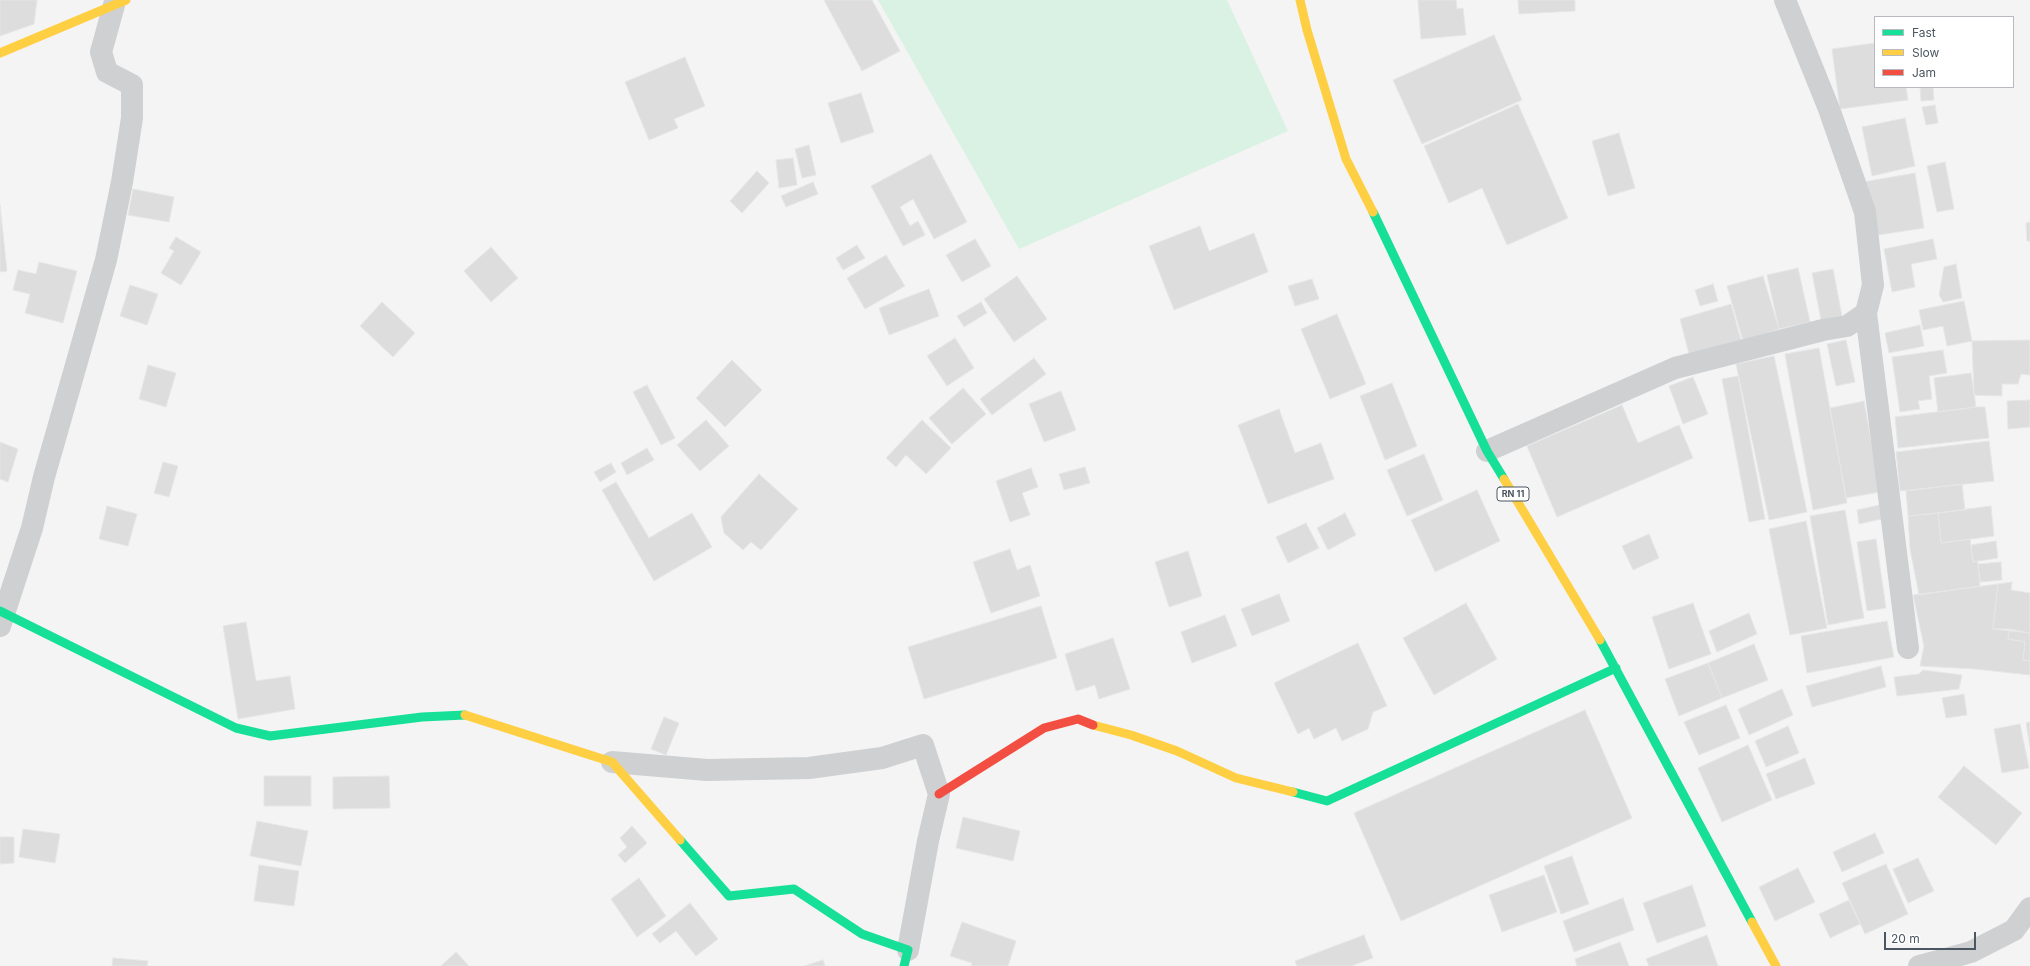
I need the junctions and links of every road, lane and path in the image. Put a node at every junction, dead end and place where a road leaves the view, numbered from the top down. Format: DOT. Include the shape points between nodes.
graph roads {
  1 [pos="1300,0"];
  2 [pos="1786,0"];
  3 [pos="120,3"];
  4 [pos="0,53"];
  5 [pos="1866,313"];
  6 [pos="1487,451"];
  7 [pos="2,617"];
  8 [pos="1908,648"];
  9 [pos="1616,668"];
  10 [pos="612,762"];
  11 [pos="939,794"];
  12 [pos="2030,908"];
  13 [pos="906,958"];
  14 [pos="1776,966"];
  15 [pos="1919,966"];
  1 -- 6 [label="street, RN 11" via="1346,158"];
  2 -- 5 [label="street" via="1829,109 1865,212 1873,285"];
  3 -- 4 [label="street"];
  3 -- 7 [label="street" via="101,52 107,72 132,85 132,118 122,182 106,260 44,477 32,528"];
  5 -- 6 [label="street" via="1847,326 1675,368"];
  5 -- 8 [label="street"];
  6 -- 9 [label="street, RN 11"];
  7 -- 10 [label="street" via="236,728 270,736 422,717 469,715"];
  9 -- 11 [label="street" via="1327,800 1236,778 1177,751 1078,719 1044,728"];
  9 -- 14 [label="street, RN 11"];
  10 -- 11 [label="street" via="707,770 809,768 882,758 923,745"];
  10 -- 13 [label="street" via="729,896 794,889 862,934"];
  11 -- 13 [label="street"];
  12 -- 15 [label="street" via="2014,930 1971,952"];
}
